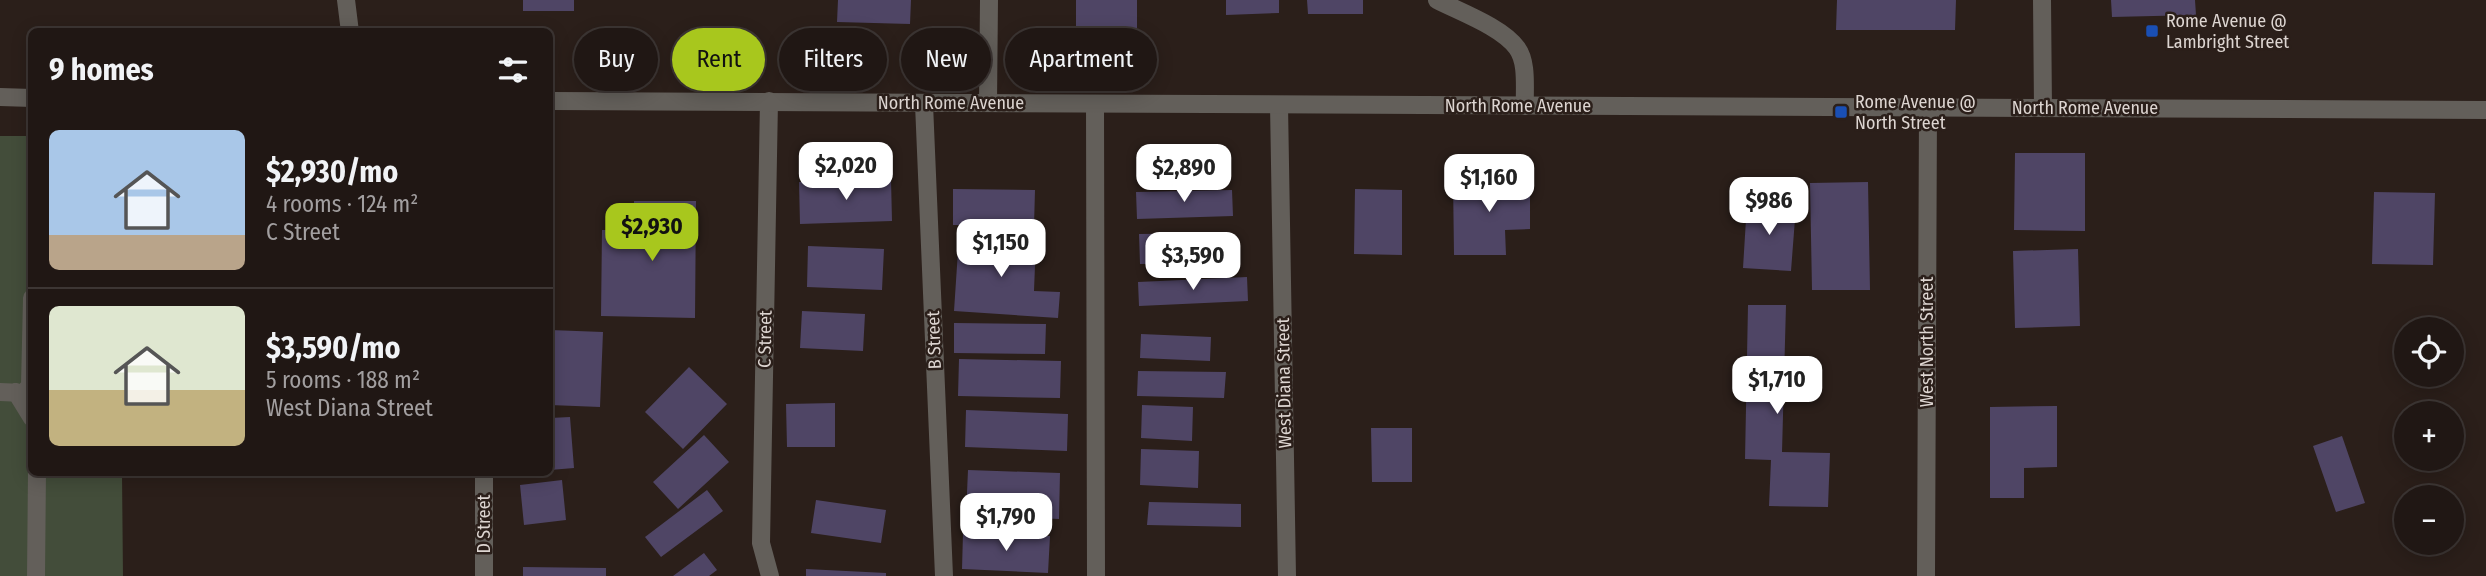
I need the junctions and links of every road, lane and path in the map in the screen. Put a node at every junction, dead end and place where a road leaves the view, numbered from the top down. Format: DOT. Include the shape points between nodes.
graph roads {
  1 [pos="346,0"];
  2 [pos="989,0"];
  3 [pos="1437,0"];
  4 [pos="2042,0"];
  5 [pos="350,28"];
  6 [pos="0,97"];
  7 [pos="28,98"];
  8 [pos="553,101"];
  9 [pos="769,101"];
  10 [pos="988,103"];
  11 [pos="923,104"];
  12 [pos="1095,104"];
  13 [pos="1279,105"];
  14 [pos="1525,106"];
  15 [pos="1928,108"];
  16 [pos="2043,108"];
  17 [pos="2486,110"];
  18 [pos="28,388"];
  19 [pos="8,392"];
  20 [pos="28,414"];
  21 [pos="37,476"];
  22 [pos="484,476"];
  23 [pos="36,576"];
  24 [pos="484,576"];
  25 [pos="770,576"];
  26 [pos="944,576"];
  27 [pos="1096,576"];
  28 [pos="1287,576"];
  29 [pos="1926,576"];
  1 -- 5 [label="street"];
  2 -- 10 [label="street"];
  3 -- 14 [label="street" via="1501,33 1518,48"];
  4 -- 16 [label="street"];
  6 -- 7 [label="street"];
  8 -- 9 [label="street, North Rome Avenue"];
  9 -- 11 [label="street, North Rome Avenue"];
  9 -- 25 [label="street, C Street" via="761,543"];
  10 -- 11 [label="street, North Rome Avenue"];
  10 -- 12 [label="street, North Rome Avenue"];
  11 -- 26 [label="street, B Street"];
  12 -- 13 [label="street, North Rome Avenue"];
  12 -- 27 [label="street"];
  13 -- 14 [label="street, North Rome Avenue"];
  13 -- 28 [label="street, West Diana Street"];
  14 -- 15 [label="street, North Rome Avenue"];
  15 -- 16 [label="street, North Rome Avenue"];
  15 -- 29 [label="street, West North Street"];
  16 -- 17 [label="street, North Rome Avenue"];
  18 -- 19 [label="street" via="23,393"];
  19 -- 20 [label="street"];
  21 -- 23 [label="street"];
  22 -- 24 [label="street, D Street"];
}
